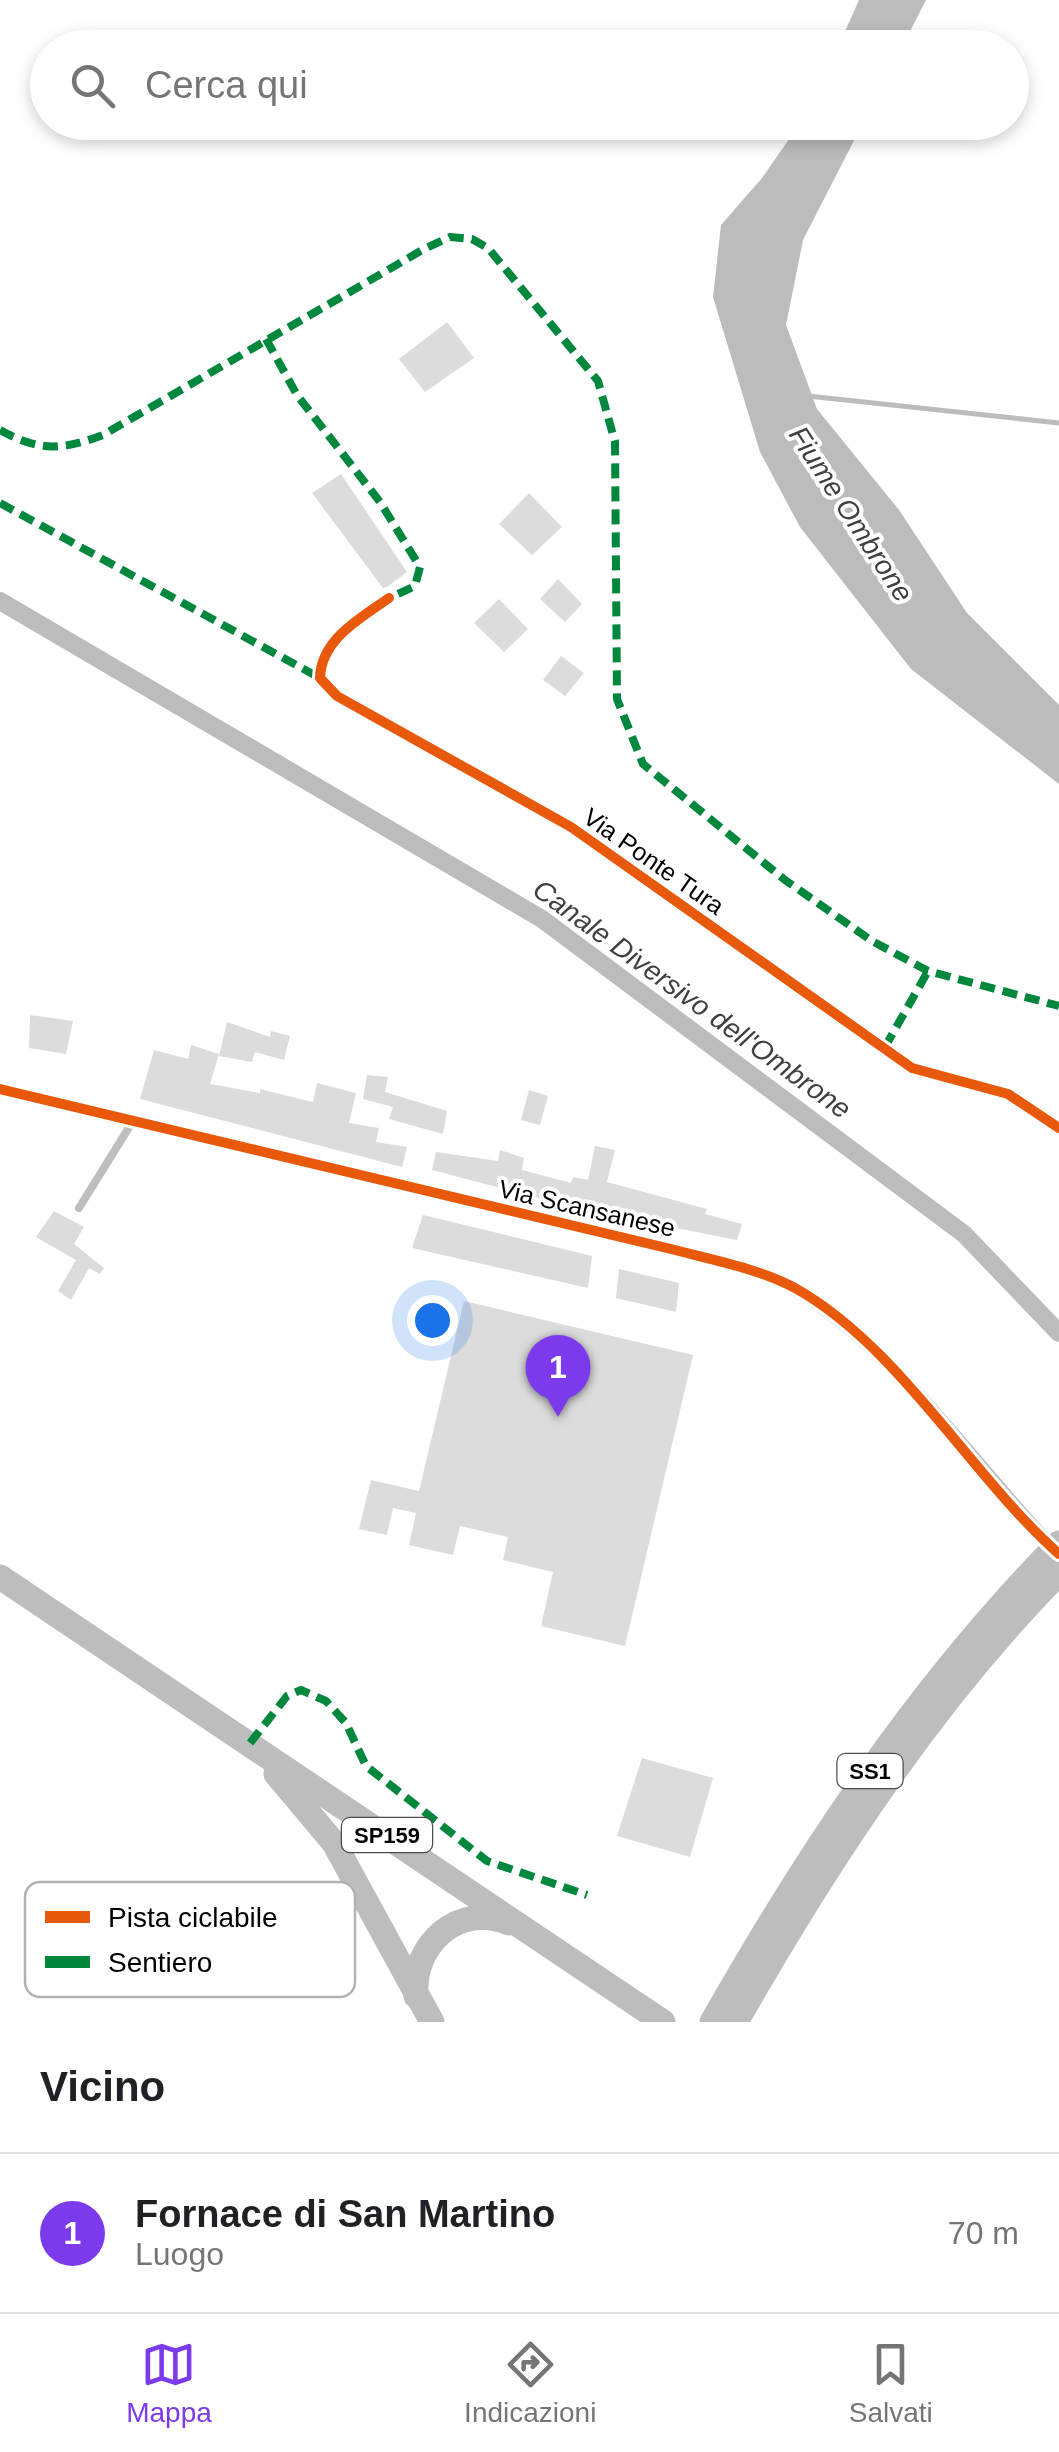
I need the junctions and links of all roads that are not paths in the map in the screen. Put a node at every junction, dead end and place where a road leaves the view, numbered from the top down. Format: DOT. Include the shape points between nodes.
graph roads {
  1 [pos="389,598"];
  2 [pos="0,1089"];
  3 [pos="133,1121"];
  4 [pos="1059,1128"];
  5 [pos="79,1208"];
  6 [pos="1059,1544"];
  7 [pos="1059,1554"];
  8 [pos="1059,1574"];
  9 [pos="0,1577"];
  10 [pos="228,1730"];
  11 [pos="355,1882"];
  12 [pos="355,1882"];
  13 [pos="523,1930"];
  14 [pos="416,1996"];
  15 [pos="432,2022"];
  16 [pos="663,2022"];
  17 [pos="712,2022"];
  18 [pos="736,2022"];
  1 -- 4 [label="street, Via Ponte Tura" via="341,632 320,667 320,678 337,696 571,827 912,1068 1008,1094"];
  2 -- 3 [label="street, Via Scansanese"];
  3 -- 5 [label="lane"];
  3 -- 7 [label="street, Via Scansanese" via="671,1249 794,1288 856,1333"];
  6 -- 17 [label="main road, SS1" via="951,1666 859,1786"];
  8 -- 18 [label="main road, SS1" via="875,1802"];
  9 -- 10 [label="main road, SP159"];
  10 -- 11 [label="main road, SP159" via="291,1788"];
  10 -- 13 [label="main road, SP159"];
  12 -- 14 [label="main road, SP159"];
  13 -- 14 [label="main road, SP159" via="491,1918 447,1928 419,1963"];
  13 -- 16 [label="main road, SP159"];
  14 -- 15 [label="main road, SP159"];
}
